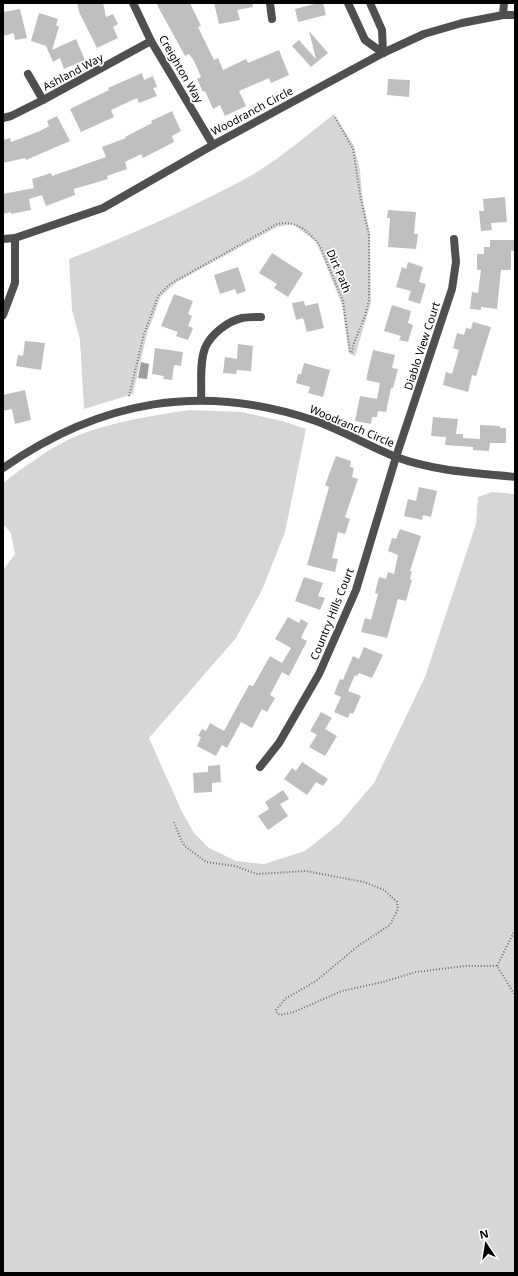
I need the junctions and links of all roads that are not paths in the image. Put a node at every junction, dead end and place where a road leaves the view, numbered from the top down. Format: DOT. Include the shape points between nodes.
graph roads {
  1 [pos="133,3"];
  2 [pos="270,3"];
  3 [pos="348,3"];
  4 [pos="370,3"];
  5 [pos="504,3"];
  6 [pos="503,15"];
  7 [pos="515,15"];
  8 [pos="272,19"];
  9 [pos="151,41"];
  10 [pos="383,53"];
  11 [pos="28,74"];
  12 [pos="43,100"];
  13 [pos="3,118"];
  14 [pos="213,145"];
  15 [pos="15,238"];
  16 [pos="3,239"];
  17 [pos="454,239"];
  18 [pos="3,315"];
  19 [pos="261,317"];
  20 [pos="201,400"];
  21 [pos="396,457"];
  22 [pos="3,466"];
  23 [pos="515,476"];
  24 [pos="260,767"];
  1 -- 9 [label="street, Creighton Way"];
  2 -- 8 [label="street"];
  3 -- 10 [label="street" via="365,40"];
  4 -- 10 [label="street" via="382,30"];
  5 -- 6 [label="street"];
  6 -- 7 [label="street, Woodranch Circle"];
  6 -- 10 [label="street, Woodranch Circle" via="424,34"];
  9 -- 12 [label="street, Ashland Way"];
  9 -- 14 [label="street, Creighton Way"];
  10 -- 14 [label="street, Woodranch Circle"];
  11 -- 12 [label="street"];
  12 -- 13 [label="street, Ashland Way"];
  14 -- 15 [label="street, Woodranch Circle" via="103,208"];
  15 -- 16 [label="street, Woodranch Circle"];
  15 -- 18 [label="street" via="15,283"];
  17 -- 21 [label="street, Diablo View Court" via="456,262 452,288"];
  19 -- 20 [label="street" via="242,318 226,324 215,335 206,348 202,364"];
  20 -- 21 [label="street, Woodranch Circle" via="241,403 279,410 317,422"];
  20 -- 22 [label="street, Woodranch Circle" via="163,402 89,420"];
  21 -- 23 [label="street, Woodranch Circle" via="426,466 470,473"];
  21 -- 24 [label="street, Country Hills Court" via="356,590 322,667 279,743"];
}
